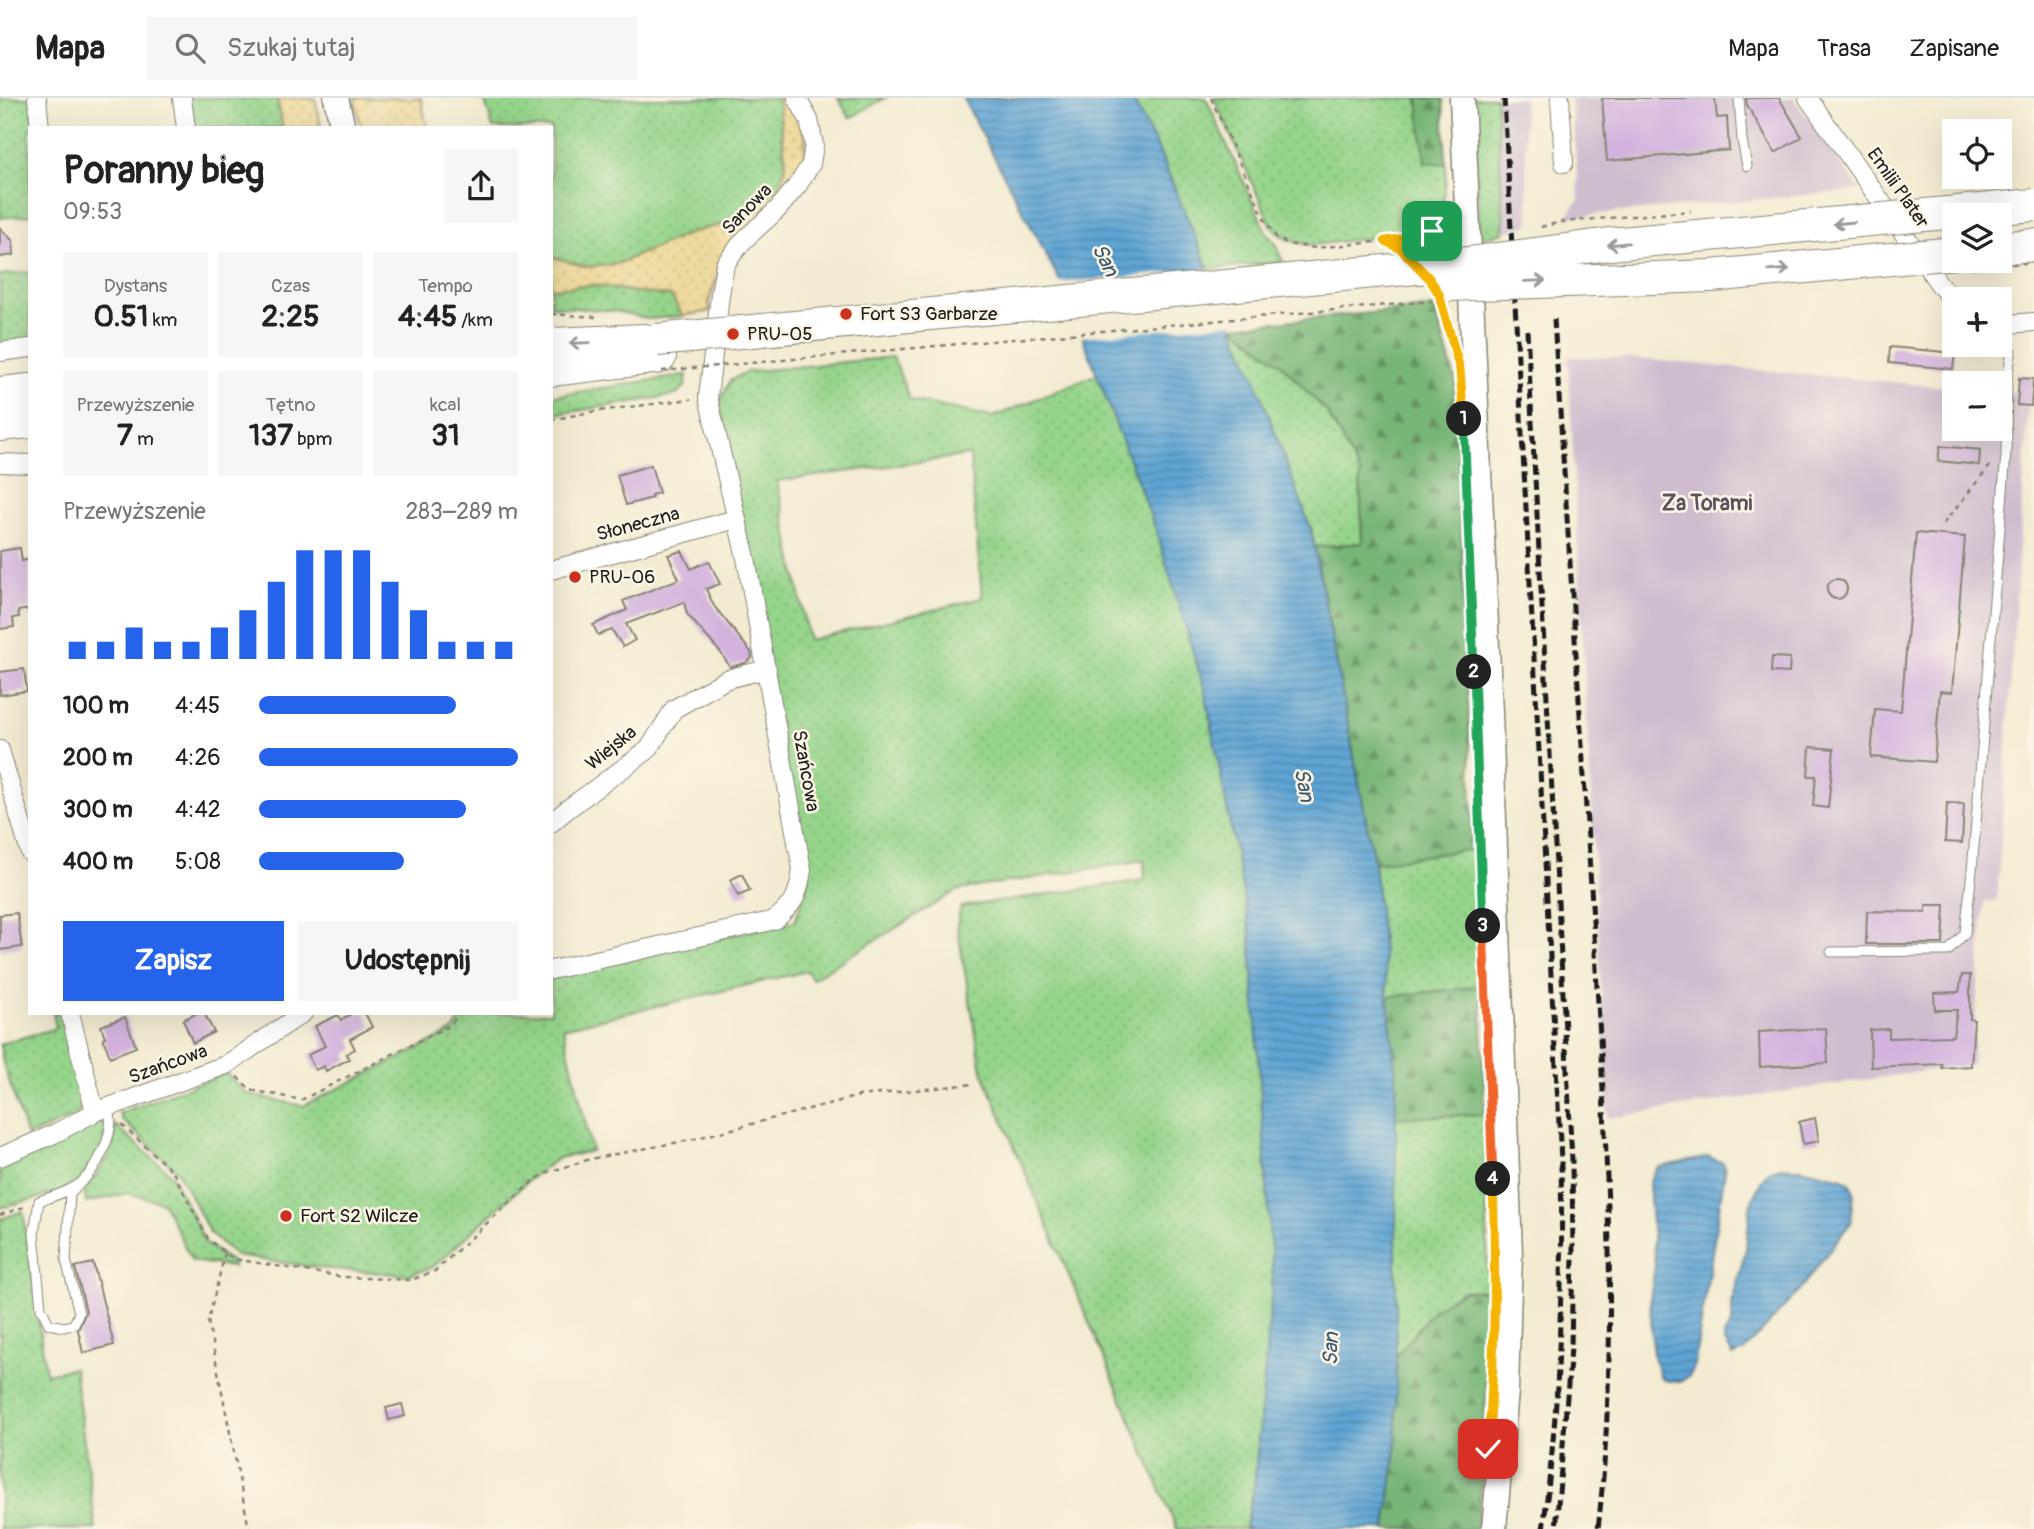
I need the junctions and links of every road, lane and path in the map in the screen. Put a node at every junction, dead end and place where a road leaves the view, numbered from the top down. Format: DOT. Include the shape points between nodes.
graph roads {
  1 [pos="37,98"];
  2 [pos="182,98"];
  3 [pos="337,98"];
  4 [pos="797,98"];
  5 [pos="1211,98"];
  6 [pos="1462,98"];
  7 [pos="1560,98"];
  8 [pos="1739,98"];
  9 [pos="1808,98"];
  10 [pos="40,126"];
  11 [pos="186,126"];
  12 [pos="343,126"];
  13 [pos="1564,163"];
  14 [pos="1747,166"];
  15 [pos="1449,201"];
  16 [pos="2034,205"];
  17 [pos="1385,241"];
  18 [pos="1393,245"];
  19 [pos="2034,245"];
  20 [pos="2012,247"];
  21 [pos="1942,254"];
  22 [pos="1942,288"];
  23 [pos="1436,301"];
  24 [pos="1442,303"];
  25 [pos="2034,322"];
  26 [pos="2012,323"];
  27 [pos="553,344"];
  28 [pos="1453,346"];
  29 [pos="28,348"];
  30 [pos="0,352"];
  31 [pos="660,356"];
  32 [pos="2011,357"];
  33 [pos="553,370"];
  34 [pos="28,390"];
  35 [pos="0,393"];
  36 [pos="708,397"];
  37 [pos="553,420"];
  38 [pos="28,422"];
  39 [pos="0,425"];
  40 [pos="2006,446"];
  41 [pos="0,463"];
  42 [pos="28,464"];
  43 [pos="736,519"];
  44 [pos="1943,524"];
  45 [pos="553,569"];
  46 [pos="766,670"];
  47 [pos="0,752"];
  48 [pos="553,821"];
  49 [pos="28,846"];
  50 [pos="1831,952"];
  51 [pos="553,970"];
  52 [pos="72,1015"];
  53 [pos="300,1015"];
  54 [pos="458,1015"];
  55 [pos="226,1065"];
  56 [pos="973,1084"];
  57 [pos="105,1112"];
  58 [pos="0,1157"];
  59 [pos="77,1186"];
  60 [pos="39,1201"];
  61 [pos="0,1215"];
  62 [pos="225,1254"];
  63 [pos="249,1529"];
  64 [pos="1493,1529"];
  1 -- 10 [label="street"];
  2 -- 11 [label="street"];
  3 -- 12 [label="street"];
  4 -- 36 [label="street, Sanowa" via="809,120 814,145 811,164 778,209 725,264"];
  5 -- 17 [label="path" via="1276,237 1308,248"];
  6 -- 64 [label="street" via="1510,1253 1506,1391"];
  7 -- 13 [label="street"];
  8 -- 14 [label="lane"];
  9 -- 22 [label="street, Emilii Plater"];
  15 -- 17 [label="path" via="1444,222 1432,231"];
  16 -- 31 [label="highway, one-way, bridge" via="1609,244"];
  17 -- 18 [label="path"];
  19 -- 20 [label="highway"];
  31 -- 21 [label="highway, one-way, bridge" via="1467,283 1711,276"];
  23 -- 31 [label="path, bridge"];
  24 -- 28 [label="path"];
  25 -- 26 [label="street"];
  31 -- 27 [label="highway, one-way"];
  29 -- 30 [label="street"];
  31 -- 33 [label="highway"];
  32 -- 40 [label="lane"];
  34 -- 35 [label="highway"];
  36 -- 37 [label="path"];
  36 -- 43 [label="street, Szańcowa"];
  38 -- 39 [label="highway"];
  40 -- 44 [label="path"];
  40 -- 50 [label="lane" via="1965,933 1948,951"];
  41 -- 42 [label="street"];
  43 -- 45 [label="street, Słoneczna"];
  43 -- 46 [label="street, Szańcowa"];
  46 -- 48 [label="street, Wiejska" via="727,679 674,709 648,750"];
  46 -- 51 [label="street, Szańcowa" via="802,870 799,893 775,920"];
  47 -- 49 [label="street"];
  52 -- 57 [label="street"];
  53 -- 55 [label="street"];
  54 -- 55 [label="path, Szańcowa" via="449,1026 301,1100 251,1090"];
  55 -- 57 [label="street, Szańcowa"];
  56 -- 62 [label="path" via="859,1096 549,1172 534,1180 435,1271 411,1280 343,1276"];
  57 -- 58 [label="street, Szańcowa"];
  57 -- 59 [label="lane" via="109,1134 100,1157"];
  57 -- 62 [label="path" via="173,1172 208,1239"];
  59 -- 60 [label="lane"];
  59 -- 60 [label="lane" via="70,1194 66,1260 79,1313 74,1324 64,1327 50,1324 41,1308 34,1233"];
  60 -- 61 [label="path"];
  62 -- 63 [label="path" via="208,1321"];
}
